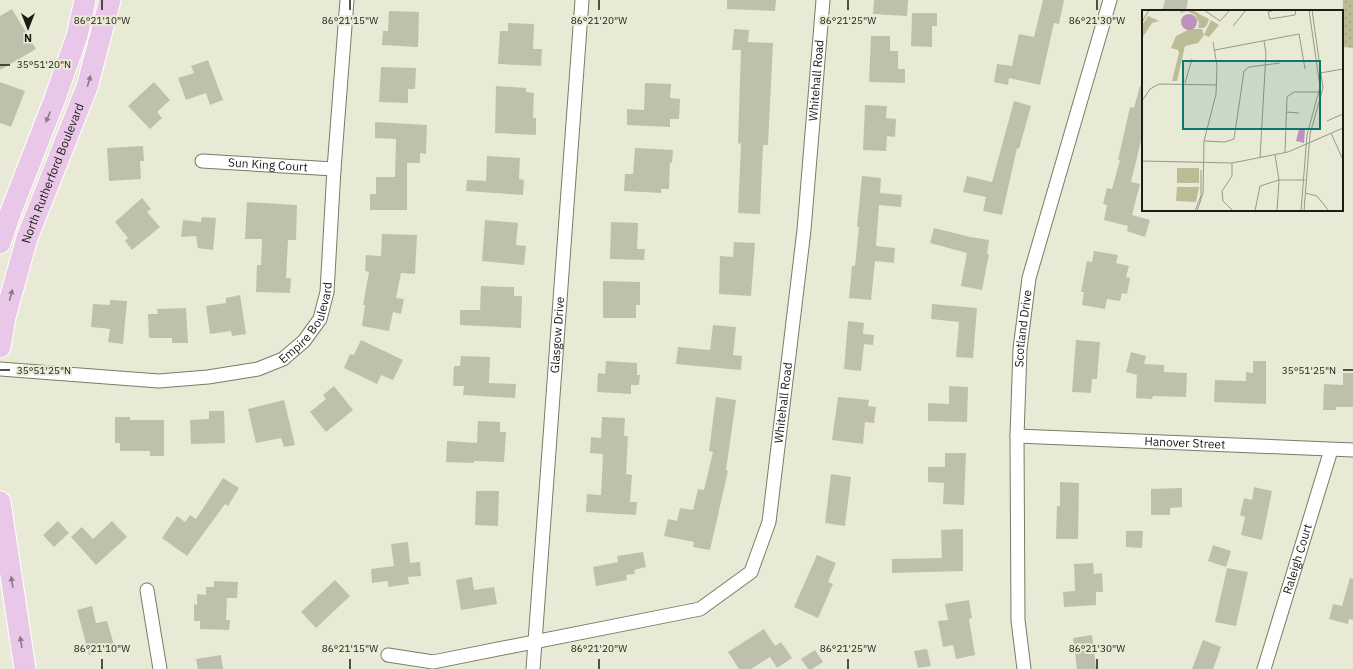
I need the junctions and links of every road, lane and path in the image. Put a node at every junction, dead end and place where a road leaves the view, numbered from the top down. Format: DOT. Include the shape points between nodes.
graph roads {
  1 [pos="85,0"];
  2 [pos="110,0"];
  3 [pos="348,0"];
  4 [pos="582,0"];
  5 [pos="824,0"];
  6 [pos="1110,0"];
  7 [pos="202,161"];
  8 [pos="334,169"];
  9 [pos="0,243"];
  10 [pos="0,347"];
  11 [pos="0,369"];
  12 [pos="1017,436"];
  13 [pos="1331,450"];
  14 [pos="1353,450"];
  15 [pos="0,502"];
  16 [pos="3,551"];
  17 [pos="147,590"];
  18 [pos="535,641"];
  19 [pos="388,655"];
  20 [pos="26,669"];
  21 [pos="160,669"];
  22 [pos="533,669"];
  23 [pos="1024,669"];
  24 [pos="1264,669"];
  1 -- 9 [label="main road, North Rutherford Boulevard, one-way" via="77,36"];
  10 -- 2 [label="main road, North Rutherford Boulevard, one-way" via="5,317 27,238 87,87"];
  3 -- 8 [label="street, Empire Boulevard"];
  4 -- 18 [label="street, Glasgow Drive"];
  5 -- 18 [label="street, Whitehall Road" via="804,230 769,522 751,572 700,609"];
  6 -- 12 [label="street, Scotland Drive" via="1029,278 1020,349"];
  7 -- 8 [label="street, Sun King Court"];
  8 -- 11 [label="street, Empire Boulevard" via="327,292 320,319 304,341 282,359 255,370 159,381"];
  12 -- 13 [label="street, Hanover Street"];
  12 -- 23 [label="street, Scotland Drive" via="1018,620"];
  13 -- 14 [label="street, Hanover Street"];
  13 -- 24 [label="street, Raleigh Court"];
  15 -- 16 [label="main road"];
  20 -- 16 [label="main road, one-way"];
  17 -- 21 [label="street"];
  18 -- 19 [label="street, Whitehall Road" via="433,662"];
  18 -- 22 [label="street, Glasgow Drive"];
}
